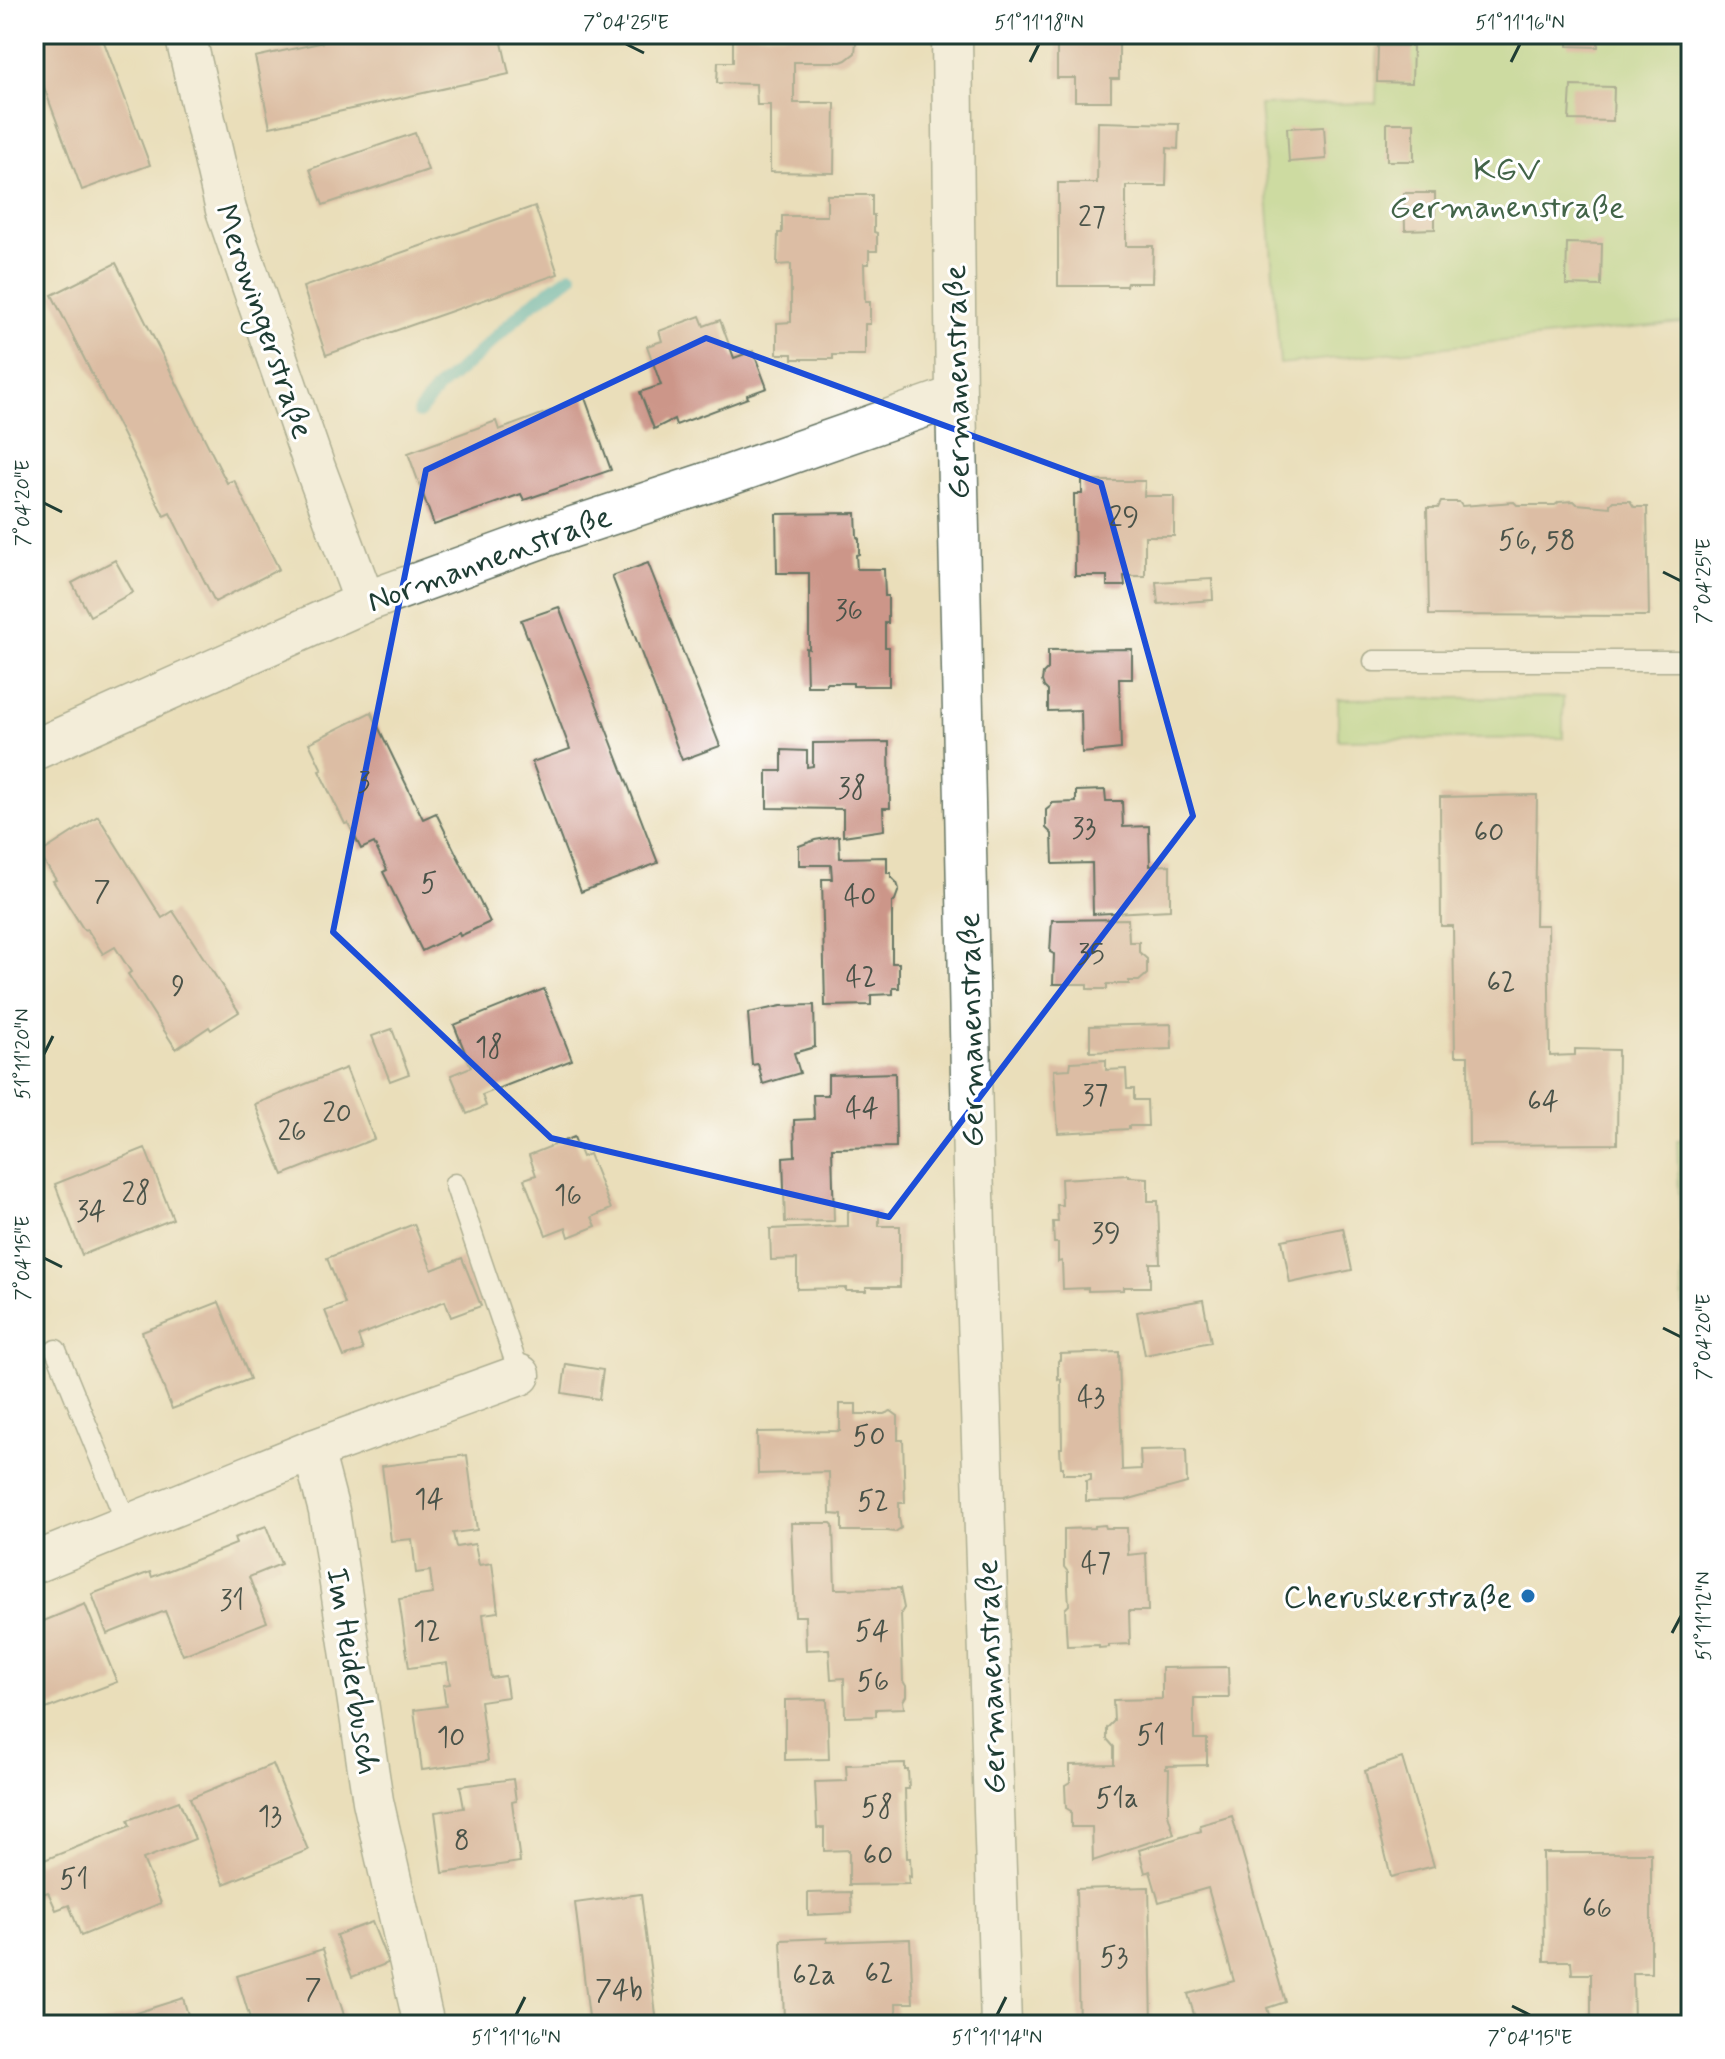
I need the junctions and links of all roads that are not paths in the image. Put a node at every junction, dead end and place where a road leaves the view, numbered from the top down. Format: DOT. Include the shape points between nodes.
graph roads {
  1 [pos="185,34"];
  2 [pos="952,34"];
  3 [pos="956,396"];
  4 [pos="365,602"];
  5 [pos="1374,661"];
  6 [pos="1691,661"];
  7 [pos="34,750"];
  8 [pos="455,1184"];
  9 [pos="56,1350"];
  10 [pos="520,1375"];
  11 [pos="313,1450"];
  12 [pos="127,1524"];
  13 [pos="34,1563"];
  14 [pos="424,2025"];
  15 [pos="1001,2025"];
  1 -- 4 [label="street, Merowingerstraße" via="226,210"];
  2 -- 3 [label="street, Germanenstraße"];
  3 -- 4 [label="street, Normannenstraße"];
  3 -- 15 [label="street, Germanenstraße" via="973,1180"];
  4 -- 7 [label="street, Normannenstraße"];
  5 -- 6 [label="lane"];
  8 -- 10 [label="lane"];
  9 -- 12 [label="lane"];
  10 -- 11 [label="street"];
  11 -- 12 [label="street"];
  11 -- 14 [label="street, Im Heiderbusch" via="329,1511 373,1801"];
  12 -- 13 [label="street"];
}
